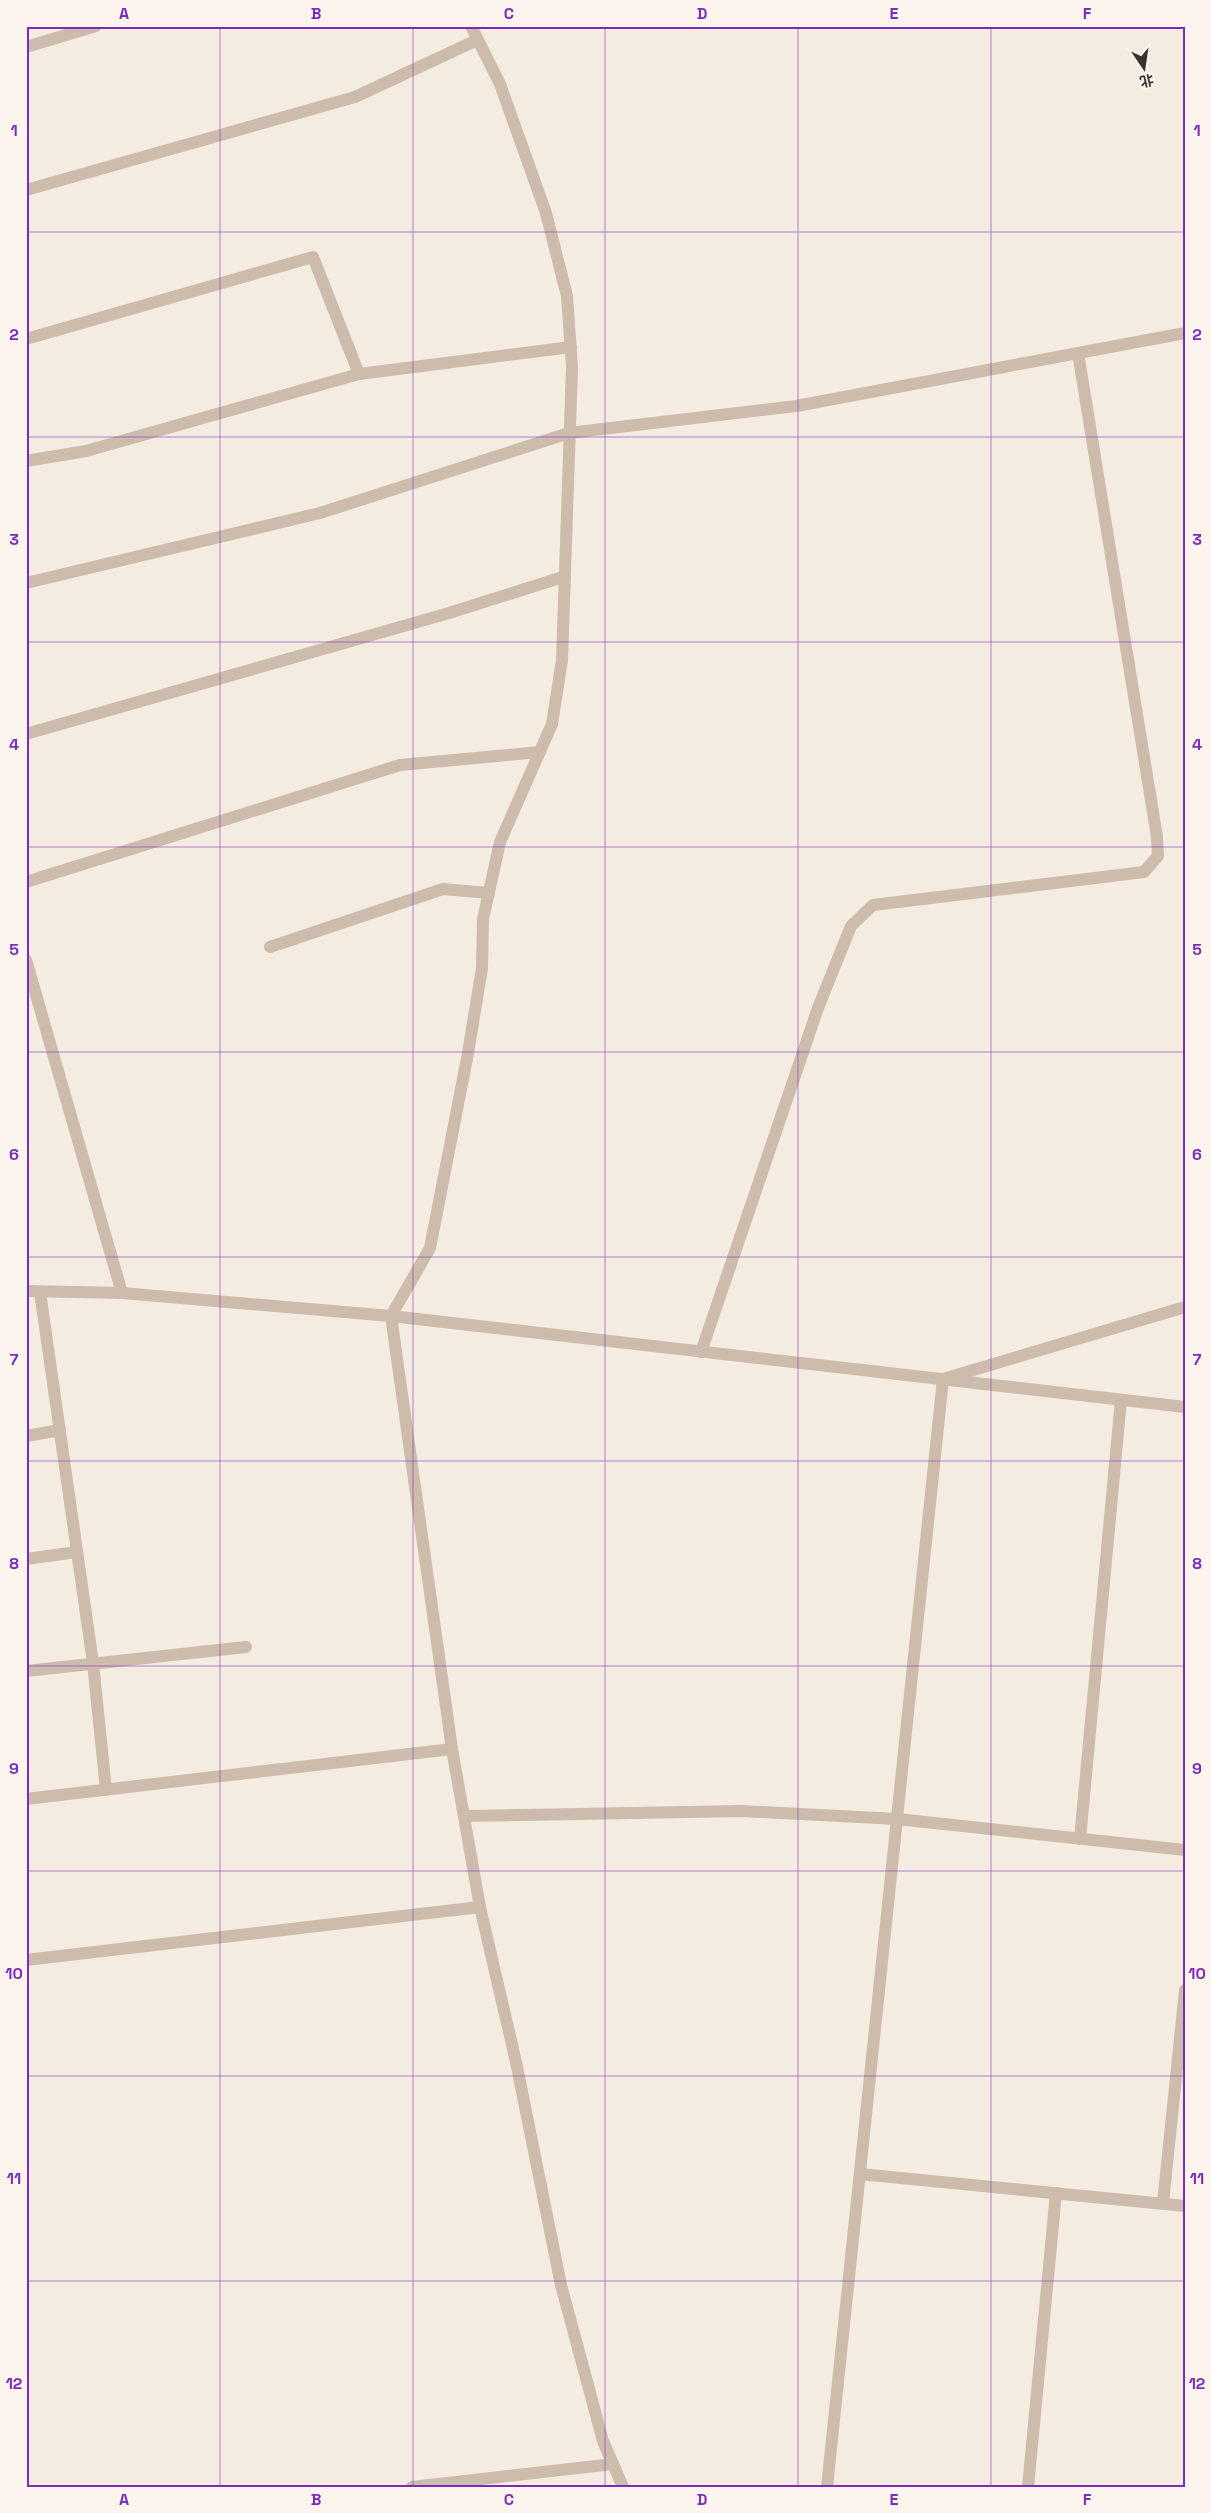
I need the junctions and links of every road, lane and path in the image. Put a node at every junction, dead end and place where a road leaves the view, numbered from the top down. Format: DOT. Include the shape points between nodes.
graph roads {
  1 [pos="96,26"];
  2 [pos="471,26"];
  3 [pos="478,40"];
  4 [pos="26,47"];
  5 [pos="26,190"];
  6 [pos="1185,333"];
  7 [pos="26,340"];
  8 [pos="570,347"];
  9 [pos="1078,353"];
  10 [pos="359,374"];
  11 [pos="569,433"];
  12 [pos="26,461"];
  13 [pos="563,577"];
  14 [pos="26,583"];
  15 [pos="26,734"];
  16 [pos="540,752"];
  17 [pos="26,882"];
  18 [pos="489,892"];
  19 [pos="270,947"];
  20 [pos="26,960"];
  21 [pos="26,1291"];
  22 [pos="40,1292"];
  23 [pos="122,1293"];
  24 [pos="1185,1307"];
  25 [pos="391,1316"];
  26 [pos="701,1352"];
  27 [pos="943,1379"];
  28 [pos="1121,1400"];
  29 [pos="1185,1407"];
  30 [pos="60,1430"];
  31 [pos="26,1436"];
  32 [pos="77,1552"];
  33 [pos="26,1559"];
  34 [pos="246,1646"];
  35 [pos="93,1663"];
  36 [pos="26,1672"];
  37 [pos="452,1749"];
  38 [pos="106,1790"];
  39 [pos="26,1799"];
  40 [pos="464,1816"];
  41 [pos="897,1819"];
  42 [pos="1080,1839"];
  43 [pos="1185,1850"];
  44 [pos="480,1907"];
  45 [pos="26,1960"];
  46 [pos="1185,1990"];
  47 [pos="860,2174"];
  48 [pos="1056,2192"];
  49 [pos="1163,2204"];
  50 [pos="1185,2206"];
  51 [pos="613,2464"];
  52 [pos="412,2487"];
  53 [pos="623,2487"];
  54 [pos="827,2487"];
  55 [pos="1028,2487"];
  1 -- 4 [label="street"];
  2 -- 3 [label="street"];
  3 -- 5 [label="street" via="355,97"];
  3 -- 8 [label="street" via="500,84 546,213 567,296"];
  6 -- 9 [label="street"];
  7 -- 10 [label="street" via="313,257"];
  8 -- 10 [label="street"];
  8 -- 11 [label="street"];
  9 -- 11 [label="street" via="796,406"];
  9 -- 26 [label="street" via="1158,837 1158,856 1144,872 873,905 851,926 818,1008"];
  10 -- 12 [label="street" via="86,451"];
  11 -- 13 [label="street"];
  11 -- 14 [label="street" via="320,513"];
  13 -- 15 [label="street" via="449,613"];
  13 -- 16 [label="street" via="562,660 552,724"];
  16 -- 17 [label="street" via="400,765"];
  16 -- 18 [label="street" via="500,842"];
  18 -- 19 [label="street" via="444,889"];
  18 -- 25 [label="street" via="483,918 482,968 468,1053 430,1248"];
  20 -- 23 [label="street"];
  21 -- 22 [label="street"];
  22 -- 23 [label="street"];
  22 -- 30 [label="street"];
  23 -- 25 [label="street"];
  24 -- 27 [label="street"];
  25 -- 26 [label="street"];
  25 -- 37 [label="street"];
  26 -- 27 [label="street"];
  27 -- 28 [label="street"];
  27 -- 41 [label="street"];
  28 -- 29 [label="street"];
  28 -- 42 [label="street"];
  30 -- 31 [label="street"];
  30 -- 32 [label="street"];
  32 -- 33 [label="street"];
  32 -- 35 [label="street"];
  34 -- 35 [label="street"];
  35 -- 36 [label="street"];
  35 -- 38 [label="street"];
  37 -- 38 [label="street"];
  37 -- 40 [label="street"];
  38 -- 39 [label="street"];
  40 -- 41 [label="street" via="742,1811"];
  40 -- 44 [label="street"];
  41 -- 42 [label="street"];
  41 -- 47 [label="street"];
  42 -- 43 [label="street"];
  44 -- 45 [label="street"];
  44 -- 51 [label="street" via="516,2062 561,2285"];
  46 -- 49 [label="street"];
  47 -- 48 [label="street"];
  47 -- 54 [label="street"];
  48 -- 49 [label="street"];
  48 -- 55 [label="street"];
  49 -- 50 [label="street"];
  51 -- 52 [label="street"];
  51 -- 53 [label="street"];
}
